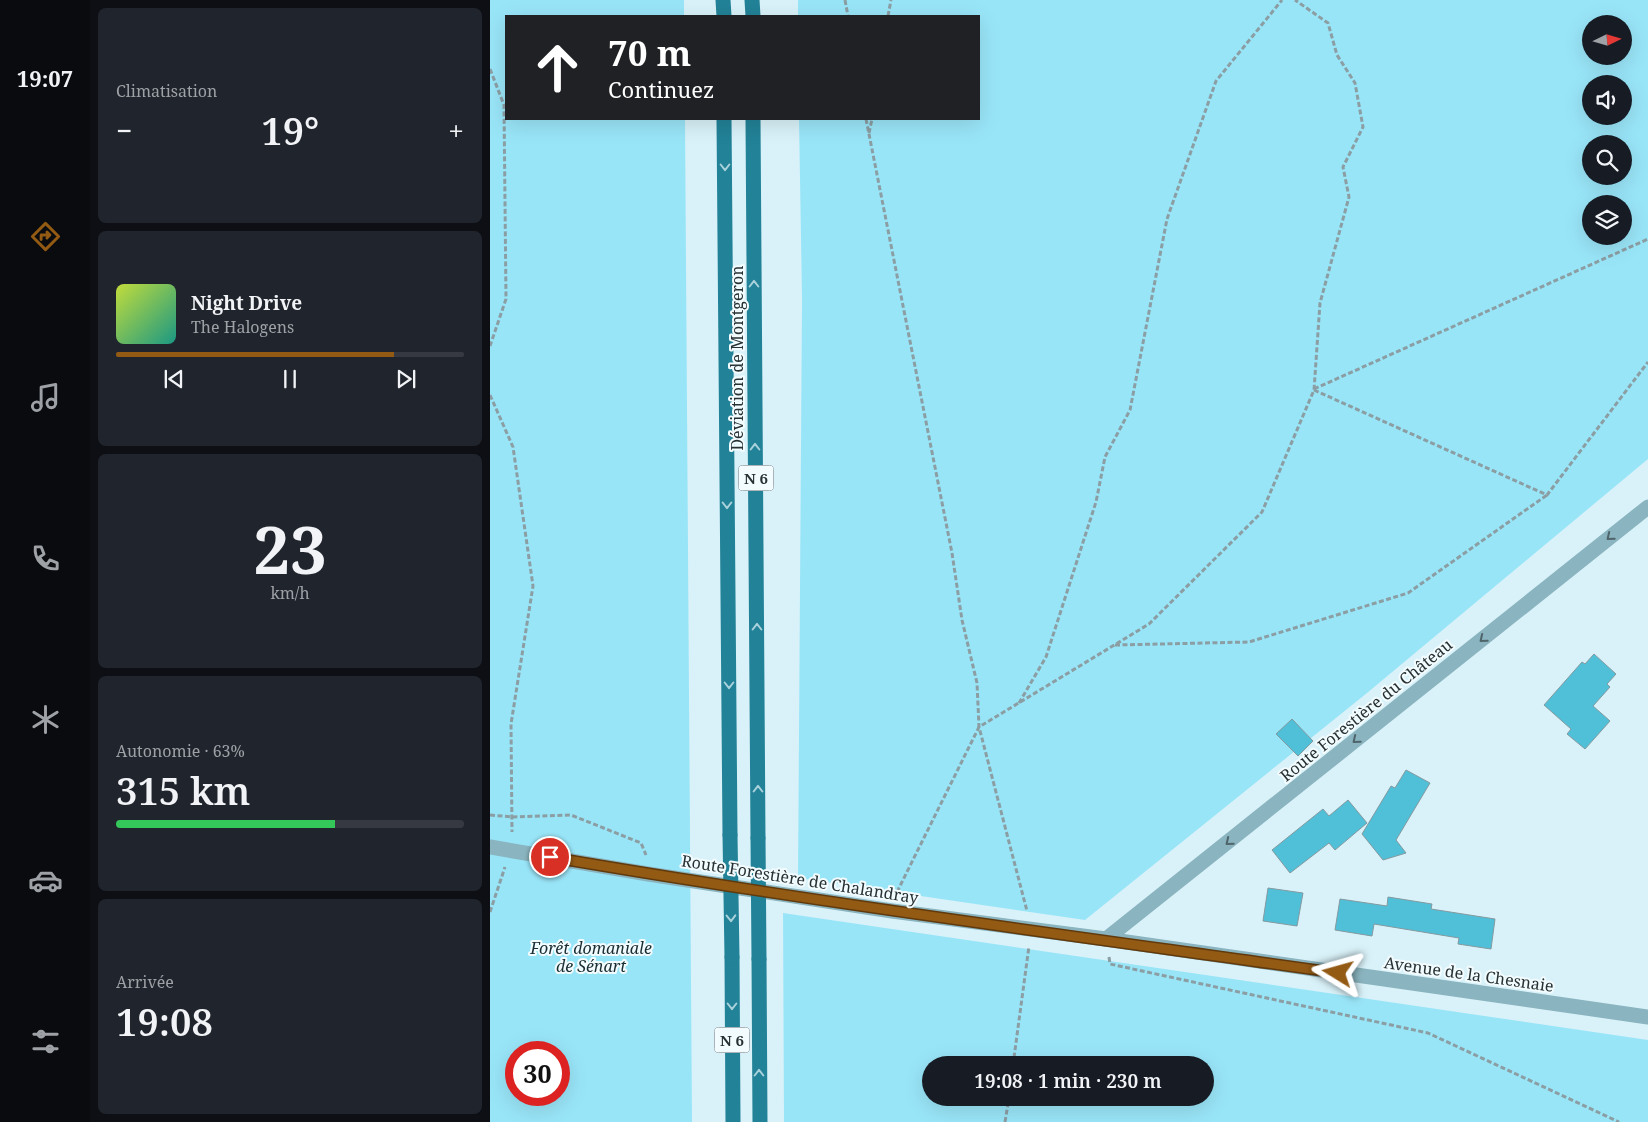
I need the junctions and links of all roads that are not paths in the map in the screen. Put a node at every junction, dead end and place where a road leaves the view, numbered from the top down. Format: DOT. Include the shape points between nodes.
graph roads {
  1 [pos="723,0"];
  2 [pos="752,0"];
  3 [pos="724,15"];
  4 [pos="752,15"];
  5 [pos="724,120"];
  6 [pos="753,120"];
  7 [pos="1648,506"];
  8 [pos="490,847"];
  9 [pos="1106,940"];
  10 [pos="1648,1017"];
  11 [pos="733,1122"];
  12 [pos="760,1122"];
  1 -- 3 [label="main road"];
  2 -- 4 [label="main road"];
  5 -- 11 [label="main road, Déviation de Montgeron / N 6, one-way, bridge"];
  12 -- 6 [label="main road, Déviation de Montgeron / N 6, one-way, bridge"];
  7 -- 9 [label="street, Route Forestière du Château, one-way"];
  8 -- 9 [label="street, Route Forestière de Chalandray" via="892,911"];
  9 -- 10 [label="street, Avenue de la Chesnaie"];
}
